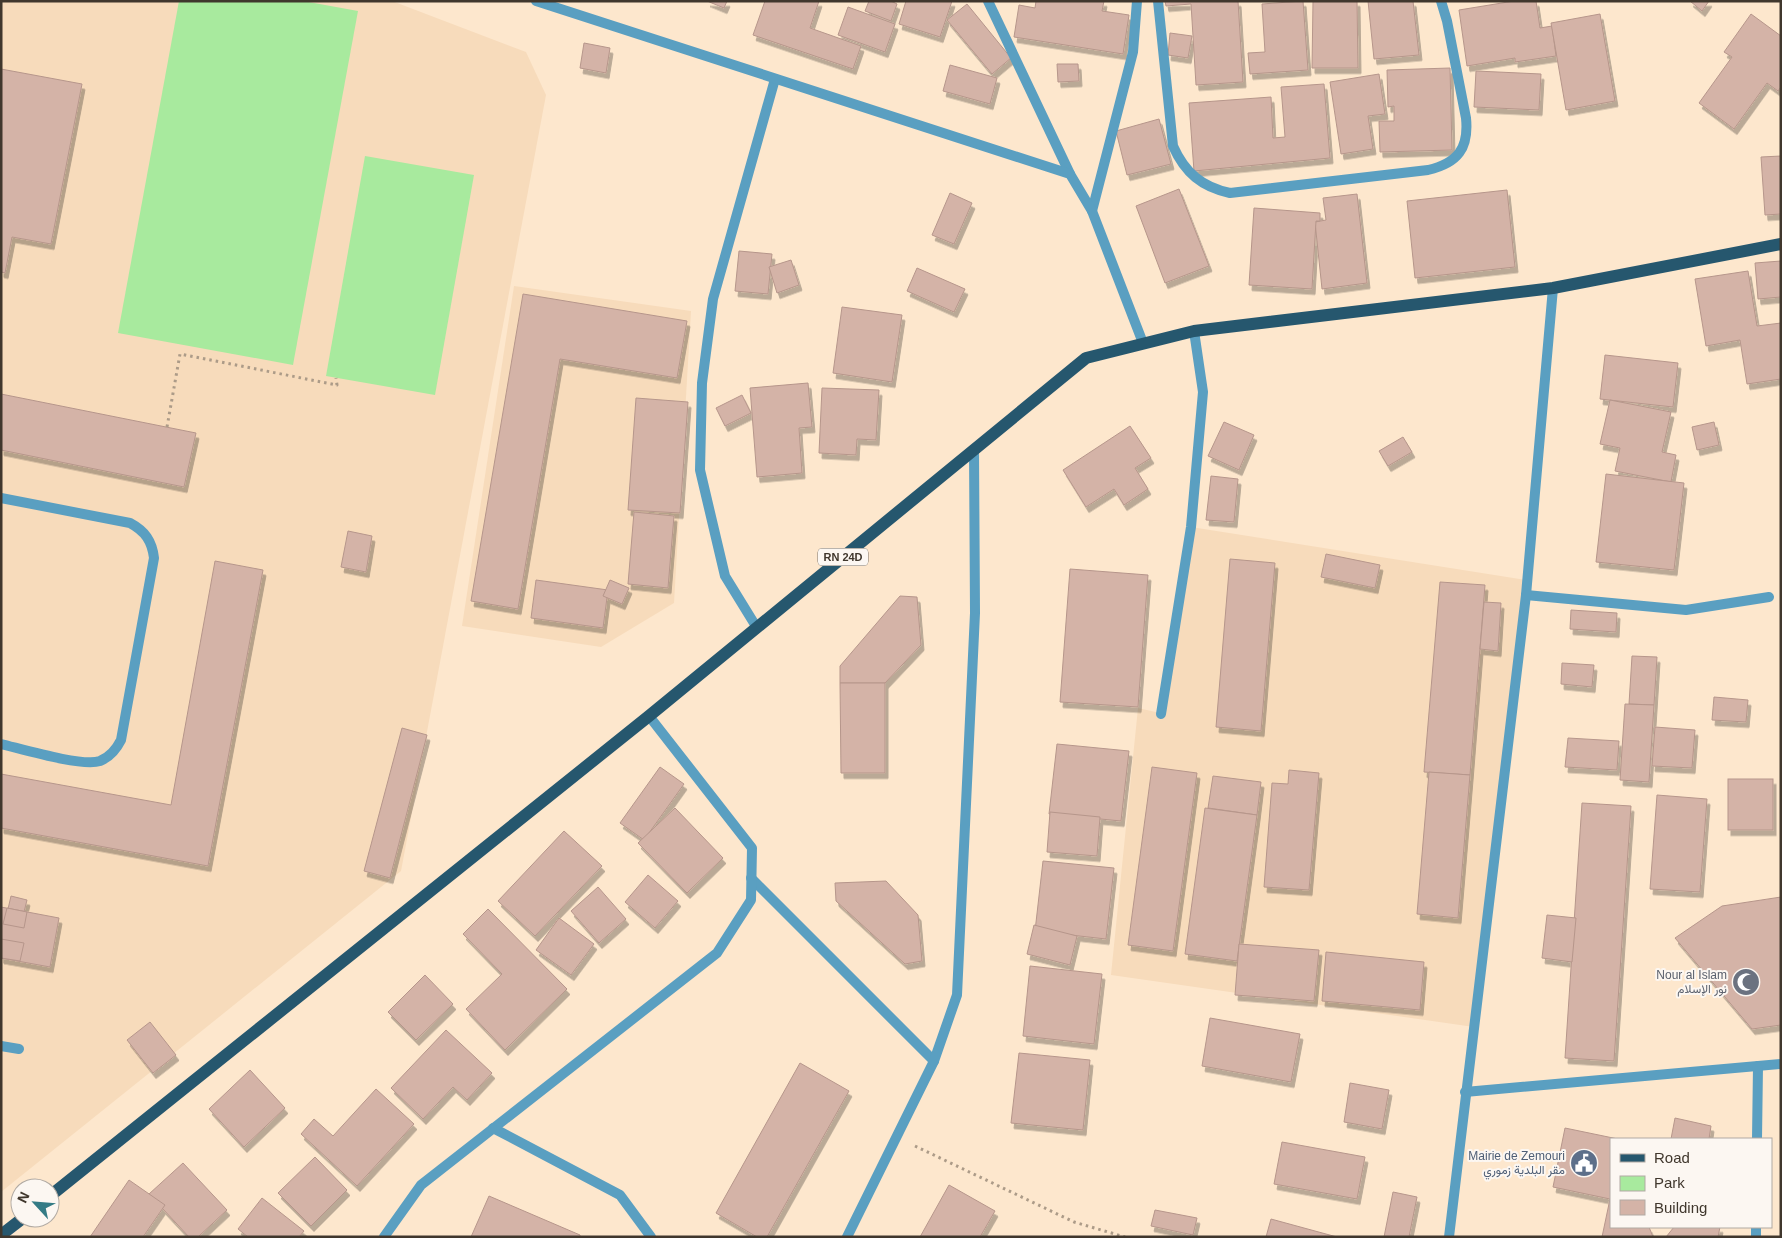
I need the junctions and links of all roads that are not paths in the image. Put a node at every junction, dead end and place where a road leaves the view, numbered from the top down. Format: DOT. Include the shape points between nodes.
graph roads {
  1 [pos="536,1"];
  2 [pos="988,1"];
  3 [pos="1137,1"];
  4 [pos="1158,1"];
  5 [pos="1441,1"];
  6 [pos="775,79"];
  7 [pos="1070,174"];
  8 [pos="1092,211"];
  9 [pos="1781,244"];
  10 [pos="1553,288"];
  11 [pos="1194,331"];
  12 [pos="1142,343"];
  13 [pos="974,450"];
  14 [pos="1,498"];
  15 [pos="1526,595"];
  16 [pos="1769,597"];
  17 [pos="757,628"];
  18 [pos="1161,714"];
  19 [pos="650,716"];
  20 [pos="1,744"];
  21 [pos="751,878"];
  22 [pos="1,1046"];
  23 [pos="19,1049"];
  24 [pos="934,1061"];
  25 [pos="1781,1065"];
  26 [pos="1758,1066"];
  27 [pos="1465,1092"];
  28 [pos="493,1128"];
  29 [pos="1757,1138"];
  30 [pos="60,1188"];
  31 [pos="384,1237"];
  32 [pos="651,1237"];
  33 [pos="847,1237"];
  34 [pos="1449,1237"];
  1 -- 6 [label="street"];
  2 -- 7 [label="street"];
  3 -- 8 [label="street" via="1133,52"];
  4 -- 5 [label="street" via="1173,146 1179,161 1201,183 1230,193 1428,170 1443,167 1455,158 1464,147 1468,132"];
  6 -- 7 [label="street"];
  6 -- 17 [label="street" via="713,299 702,384 700,470 725,576"];
  7 -- 8 [label="street"];
  8 -- 12 [label="street"];
  9 -- 10 [label="main road, RN 24D"];
  10 -- 11 [label="main road, RN 24D"];
  10 -- 15 [label="street"];
  11 -- 12 [label="main road, RN 24D"];
  11 -- 18 [label="street" via="1203,392 1191,526"];
  12 -- 13 [label="main road, RN 24D" via="1086,358"];
  13 -- 17 [label="main road, RN 24D"];
  13 -- 24 [label="street" via="976,613 957,995"];
  14 -- 20 [label="street" via="130,523 150,540 154,558 121,740 116,749 108,757 88,762"];
  15 -- 16 [label="street" via="1686,610"];
  15 -- 27 [label="street"];
  17 -- 19 [label="main road, RN 24D"];
  19 -- 21 [label="street" via="752,848"];
  19 -- 30 [label="main road, RN 24D"];
  21 -- 24 [label="street"];
  21 -- 28 [label="street" via="751,900 717,953"];
  22 -- 23 [label="street"];
  24 -- 33 [label="street"];
  25 -- 26 [label="street"];
  26 -- 27 [label="street"];
  26 -- 29 [label="street"];
  27 -- 34 [label="street"];
  28 -- 31 [label="street" via="421,1184"];
  28 -- 32 [label="street" via="620,1195"];
}
